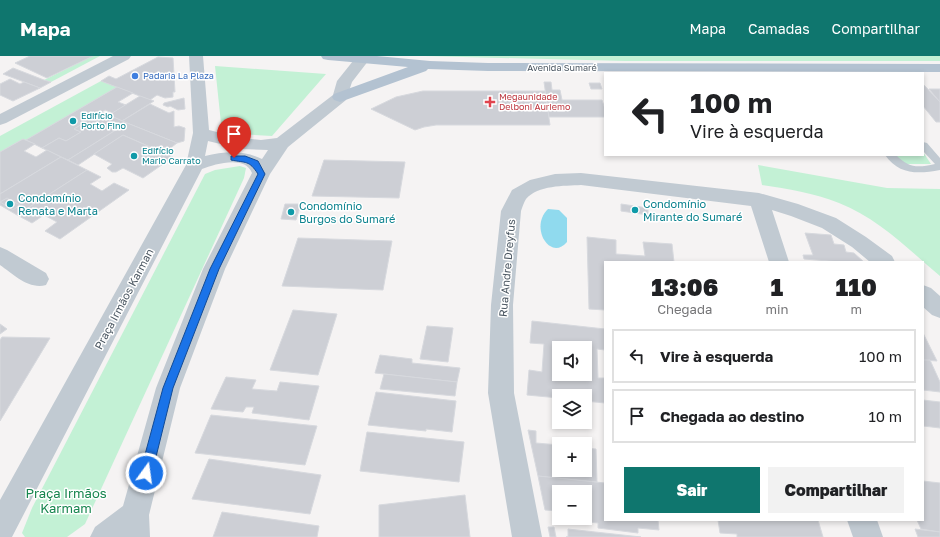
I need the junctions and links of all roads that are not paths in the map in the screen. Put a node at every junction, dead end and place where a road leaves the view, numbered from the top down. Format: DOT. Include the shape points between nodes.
graph roads {
  1 [pos="124,56"];
  2 [pos="196,56"];
  3 [pos="328,56"];
  4 [pos="363,57"];
  5 [pos="430,65"];
  6 [pos="940,68"];
  7 [pos="857,71"];
  8 [pos="340,97"];
  9 [pos="0,120"];
  10 [pos="201,134"];
  11 [pos="282,143"];
  12 [pos="924,146"];
  13 [pos="891,156"];
  14 [pos="940,164"];
  15 [pos="195,165"];
  16 [pos="940,167"];
  17 [pos="261,174"];
  18 [pos="759,200"];
  19 [pos="0,255"];
  20 [pos="779,261"];
  21 [pos="884,261"];
  22 [pos="38,279"];
  23 [pos="924,295"];
  24 [pos="940,309"];
  25 [pos="862,521"];
  26 [pos="135,526"];
  27 [pos="0,529"];
  28 [pos="105,537"];
  29 [pos="527,537"];
  30 [pos="868,537"];
  1 -- 9 [label="street"];
  2 -- 10 [label="street, Praça Irmãos Karman"];
  3 -- 4 [label="main road, Avenida Sumaré"];
  4 -- 5 [label="main road, Avenida Sumaré"];
  4 -- 8 [label="street" via="345,81"];
  5 -- 7 [label="main road, Avenida Sumaré" via="495,68"];
  5 -- 8 [label="main road"];
  6 -- 7 [label="main road, Avenida Sumaré"];
  8 -- 11 [label="street"];
  10 -- 11 [label="street" via="245,145"];
  10 -- 15 [label="street, Praça Irmãos Karman"];
  11 -- 17 [label="street"];
  12 -- 14 [label="lane"];
  13 -- 16 [label="lane" via="899,165 913,171"];
  15 -- 17 [label="street" via="222,159 245,159 255,163"];
  15 -- 27 [label="street, Praça Irmãos Karman"];
  17 -- 26 [label="street" via="214,269 168,388"];
  18 -- 20 [label="street"];
  18 -- 21 [label="street, Rua Andre Dreyfus" via="829,223"];
  18 -- 29 [label="street, Rua Andre Dreyfus" via="582,179 537,184 519,195 511,211 508,237 502,305 501,393"];
  19 -- 22 [label="street"];
  23 -- 24 [label="street"];
  25 -- 30 [label="street"];
  26 -- 28 [label="street"];
}
